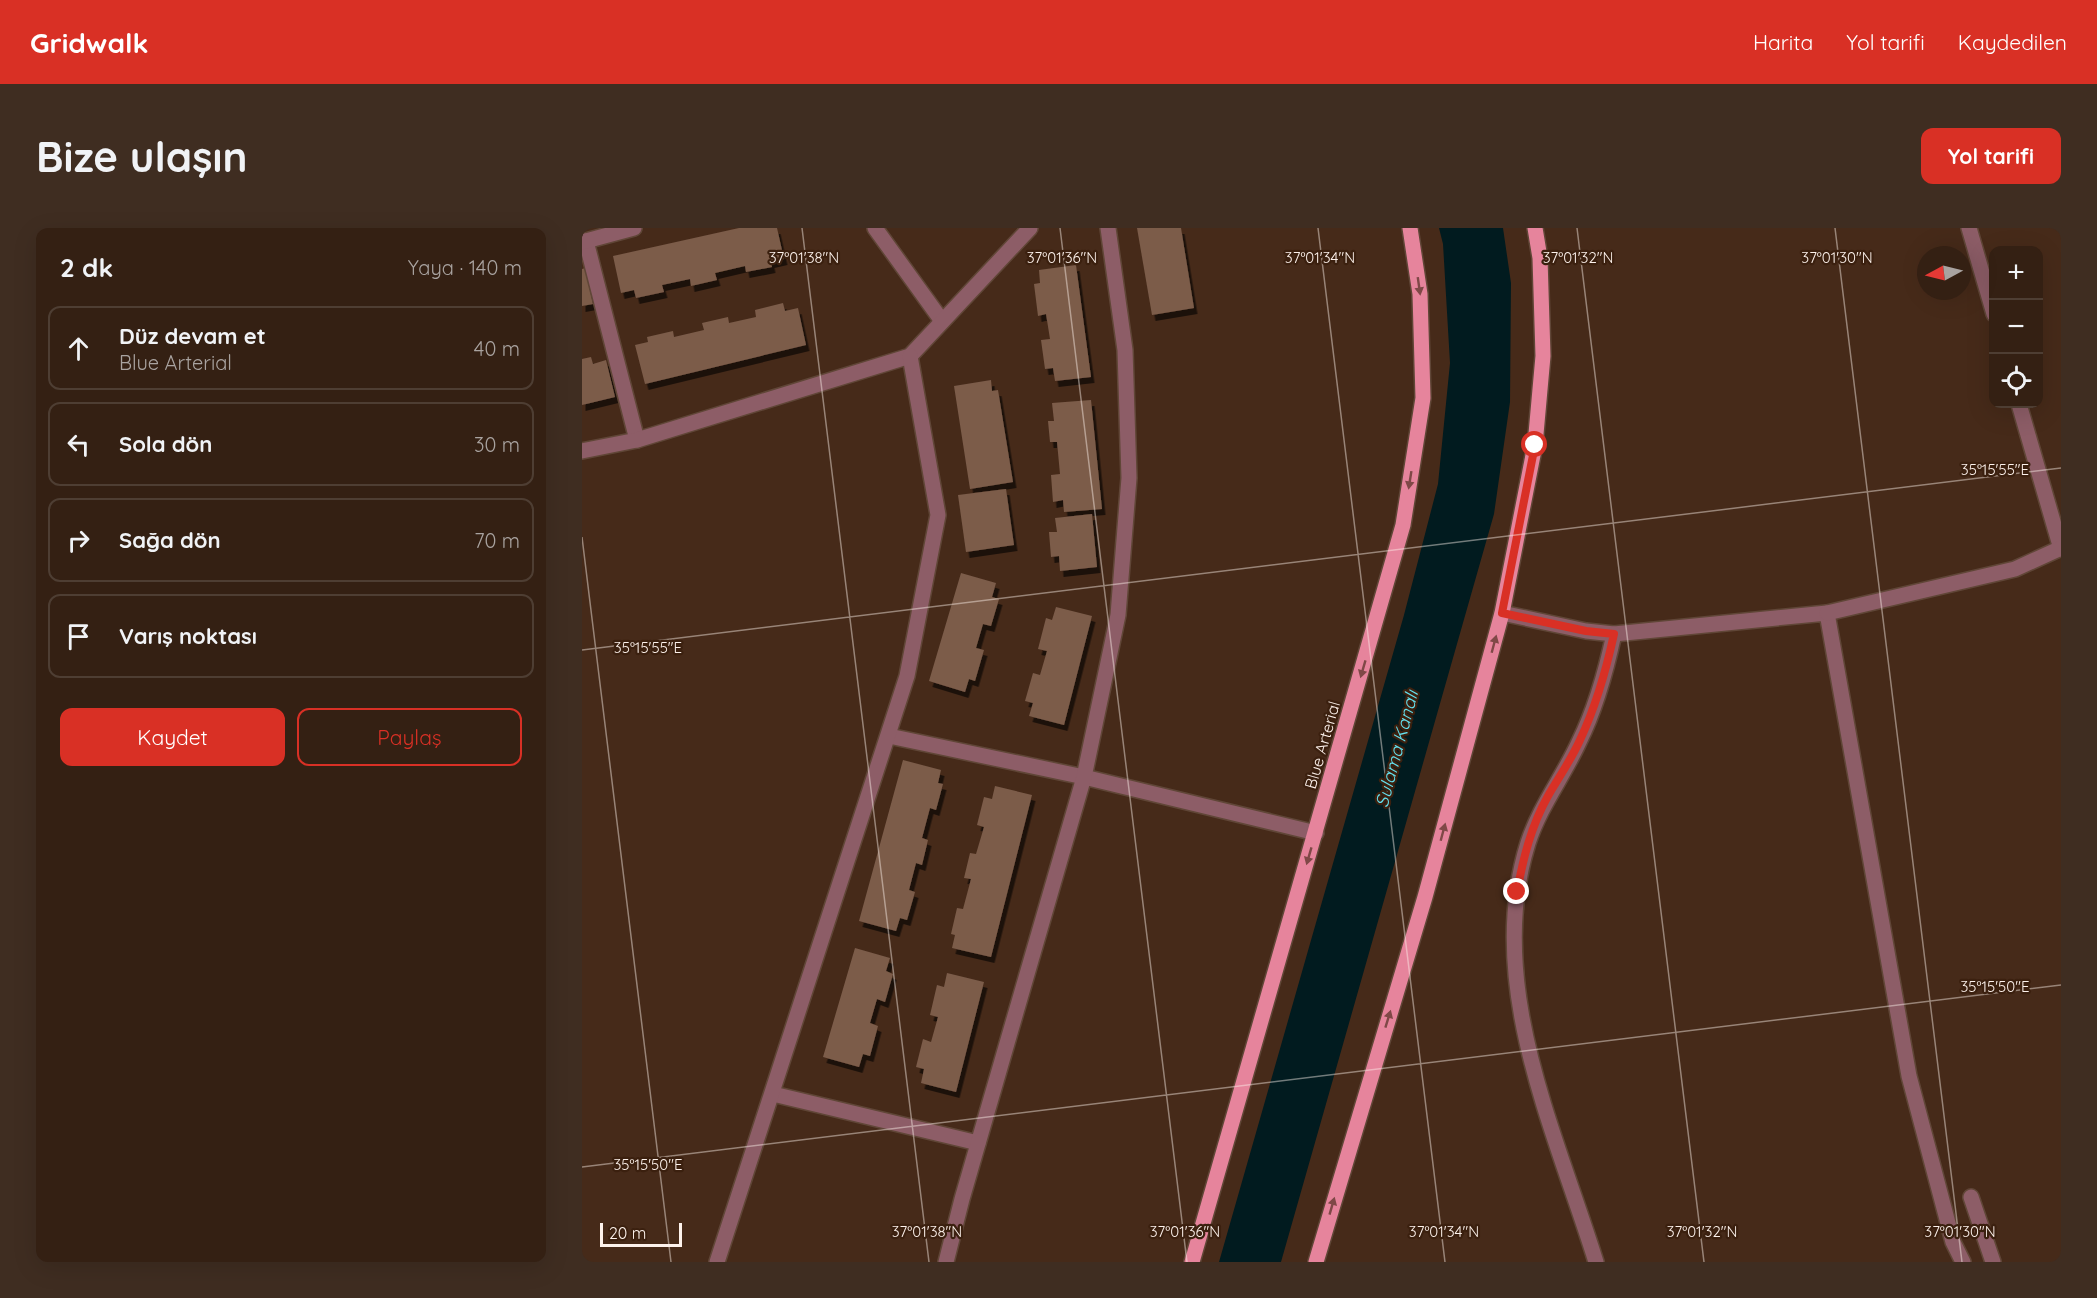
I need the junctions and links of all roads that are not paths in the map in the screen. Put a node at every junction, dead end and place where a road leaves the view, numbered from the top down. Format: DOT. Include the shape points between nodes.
graph roads {
  1 [pos="634,228"];
  2 [pos="875,228"];
  3 [pos="1030,228"];
  4 [pos="1108,228"];
  5 [pos="1410,228"];
  6 [pos="1534,228"];
  7 [pos="1969,228"];
  8 [pos="584,242"];
  9 [pos="1990,300"];
  10 [pos="942,321"];
  11 [pos="910,356"];
  12 [pos="2020,408"];
  13 [pos="637,440"];
  14 [pos="582,450"];
  15 [pos="2061,549"];
  16 [pos="1502,613"];
  17 [pos="1827,613"];
  18 [pos="1614,634"];
  19 [pos="889,736"];
  20 [pos="1084,777"];
  21 [pos="1316,833"];
  22 [pos="773,1094"];
  23 [pos="978,1143"];
  24 [pos="1971,1197"];
  25 [pos="717,1262"];
  26 [pos="946,1262"];
  27 [pos="1192,1262"];
  28 [pos="1316,1262"];
  29 [pos="1596,1262"];
  30 [pos="1963,1262"];
  31 [pos="1993,1262"];
  1 -- 8 [label="street"];
  2 -- 10 [label="street"];
  3 -- 10 [label="street"];
  4 -- 20 [label="street" via="1125,350 1129,478 1118,615"];
  5 -- 21 [label="main road, Blue Arterial, one-way" via="1420,294 1422,398 1403,525"];
  6 -- 16 [label="main road" via="1540,258 1543,356 1535,445"];
  7 -- 9 [label="street"];
  8 -- 13 [label="street"];
  10 -- 11 [label="street"];
  11 -- 13 [label="street"];
  11 -- 19 [label="street" via="938,515 908,676"];
  12 -- 15 [label="street"];
  13 -- 14 [label="street"];
  15 -- 17 [label="street" via="2015,569"];
  16 -- 18 [label="street"];
  28 -- 16 [label="main road, one-way" via="1428,886"];
  17 -- 18 [label="street"];
  17 -- 30 [label="street" via="1909,1076 1953,1242"];
  18 -- 29 [label="street" via="1593,712 1528,842 1514,920 1520,1009 1535,1078"];
  19 -- 20 [label="street"];
  19 -- 22 [label="street"];
  20 -- 21 [label="street"];
  20 -- 23 [label="street"];
  21 -- 27 [label="main road, Blue Arterial, one-way"];
  22 -- 23 [label="street"];
  22 -- 25 [label="street"];
  23 -- 26 [label="street"];
  24 -- 31 [label="street"];
}
